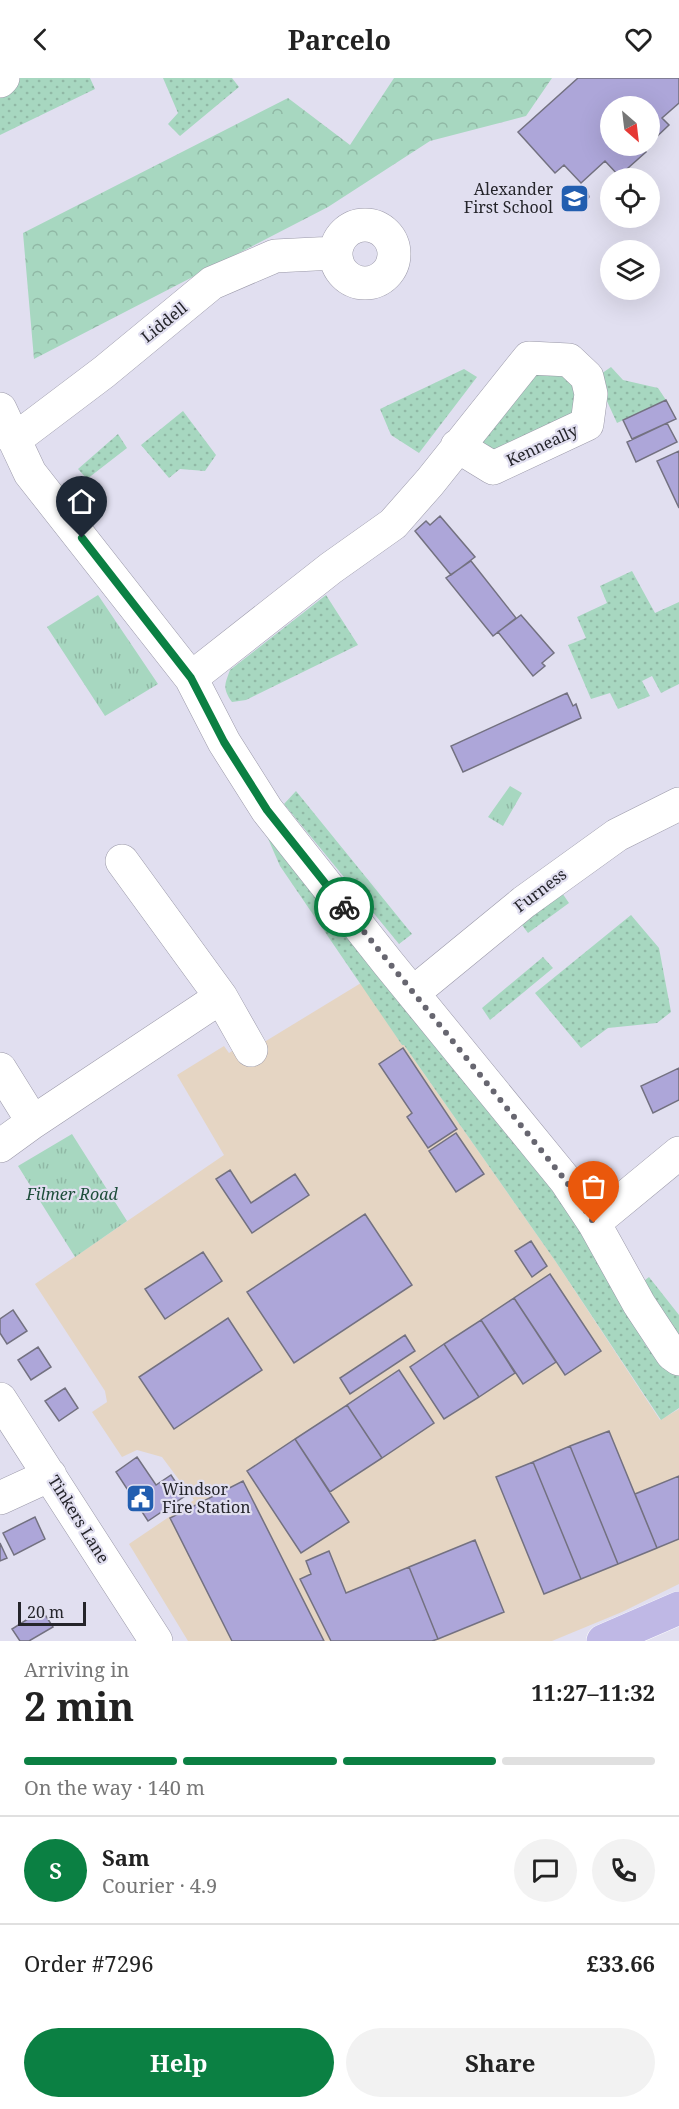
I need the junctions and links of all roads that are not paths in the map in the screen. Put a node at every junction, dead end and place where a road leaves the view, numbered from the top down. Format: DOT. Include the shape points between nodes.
graph roads {
  1 [pos="335,253"];
  2 [pos="0,409"];
  3 [pos="14,440"];
  4 [pos="457,446"];
  5 [pos="191,678"];
  6 [pos="679,804"];
  7 [pos="122,861"];
  8 [pos="413,993"];
  9 [pos="221,997"];
  10 [pos="250,1050"];
  11 [pos="0,1070"];
  12 [pos="33,1122"];
  13 [pos="0,1146"];
  14 [pos="679,1153"];
  15 [pos="594,1223"];
  16 [pos="679,1359"];
  17 [pos="0,1399"];
  18 [pos="50,1475"];
  19 [pos="0,1498"];
  20 [pos="679,1608"];
  21 [pos="156,1641"];
  22 [pos="603,1641"];
  1 -- 3 [label="street, Liddell" via="275,256 212,283"];
  2 -- 3 [label="street"];
  3 -- 5 [label="street" via="30,473"];
  4 -- 5 [label="street" via="393,524"];
  5 -- 8 [label="street" via="224,742 267,810"];
  6 -- 8 [label="street, Furness" via="608,841 524,902"];
  7 -- 9 [label="street"];
  8 -- 15 [label="street" via="566,1181"];
  9 -- 10 [label="street"];
  9 -- 12 [label="street"];
  11 -- 12 [label="street"];
  12 -- 13 [label="street"];
  14 -- 15 [label="street"];
  15 -- 16 [label="street" via="639,1304"];
  17 -- 18 [label="street, Tinkers Lane"];
  18 -- 19 [label="street"];
  18 -- 21 [label="street, Tinkers Lane"];
  20 -- 22 [label="main road"];
}
